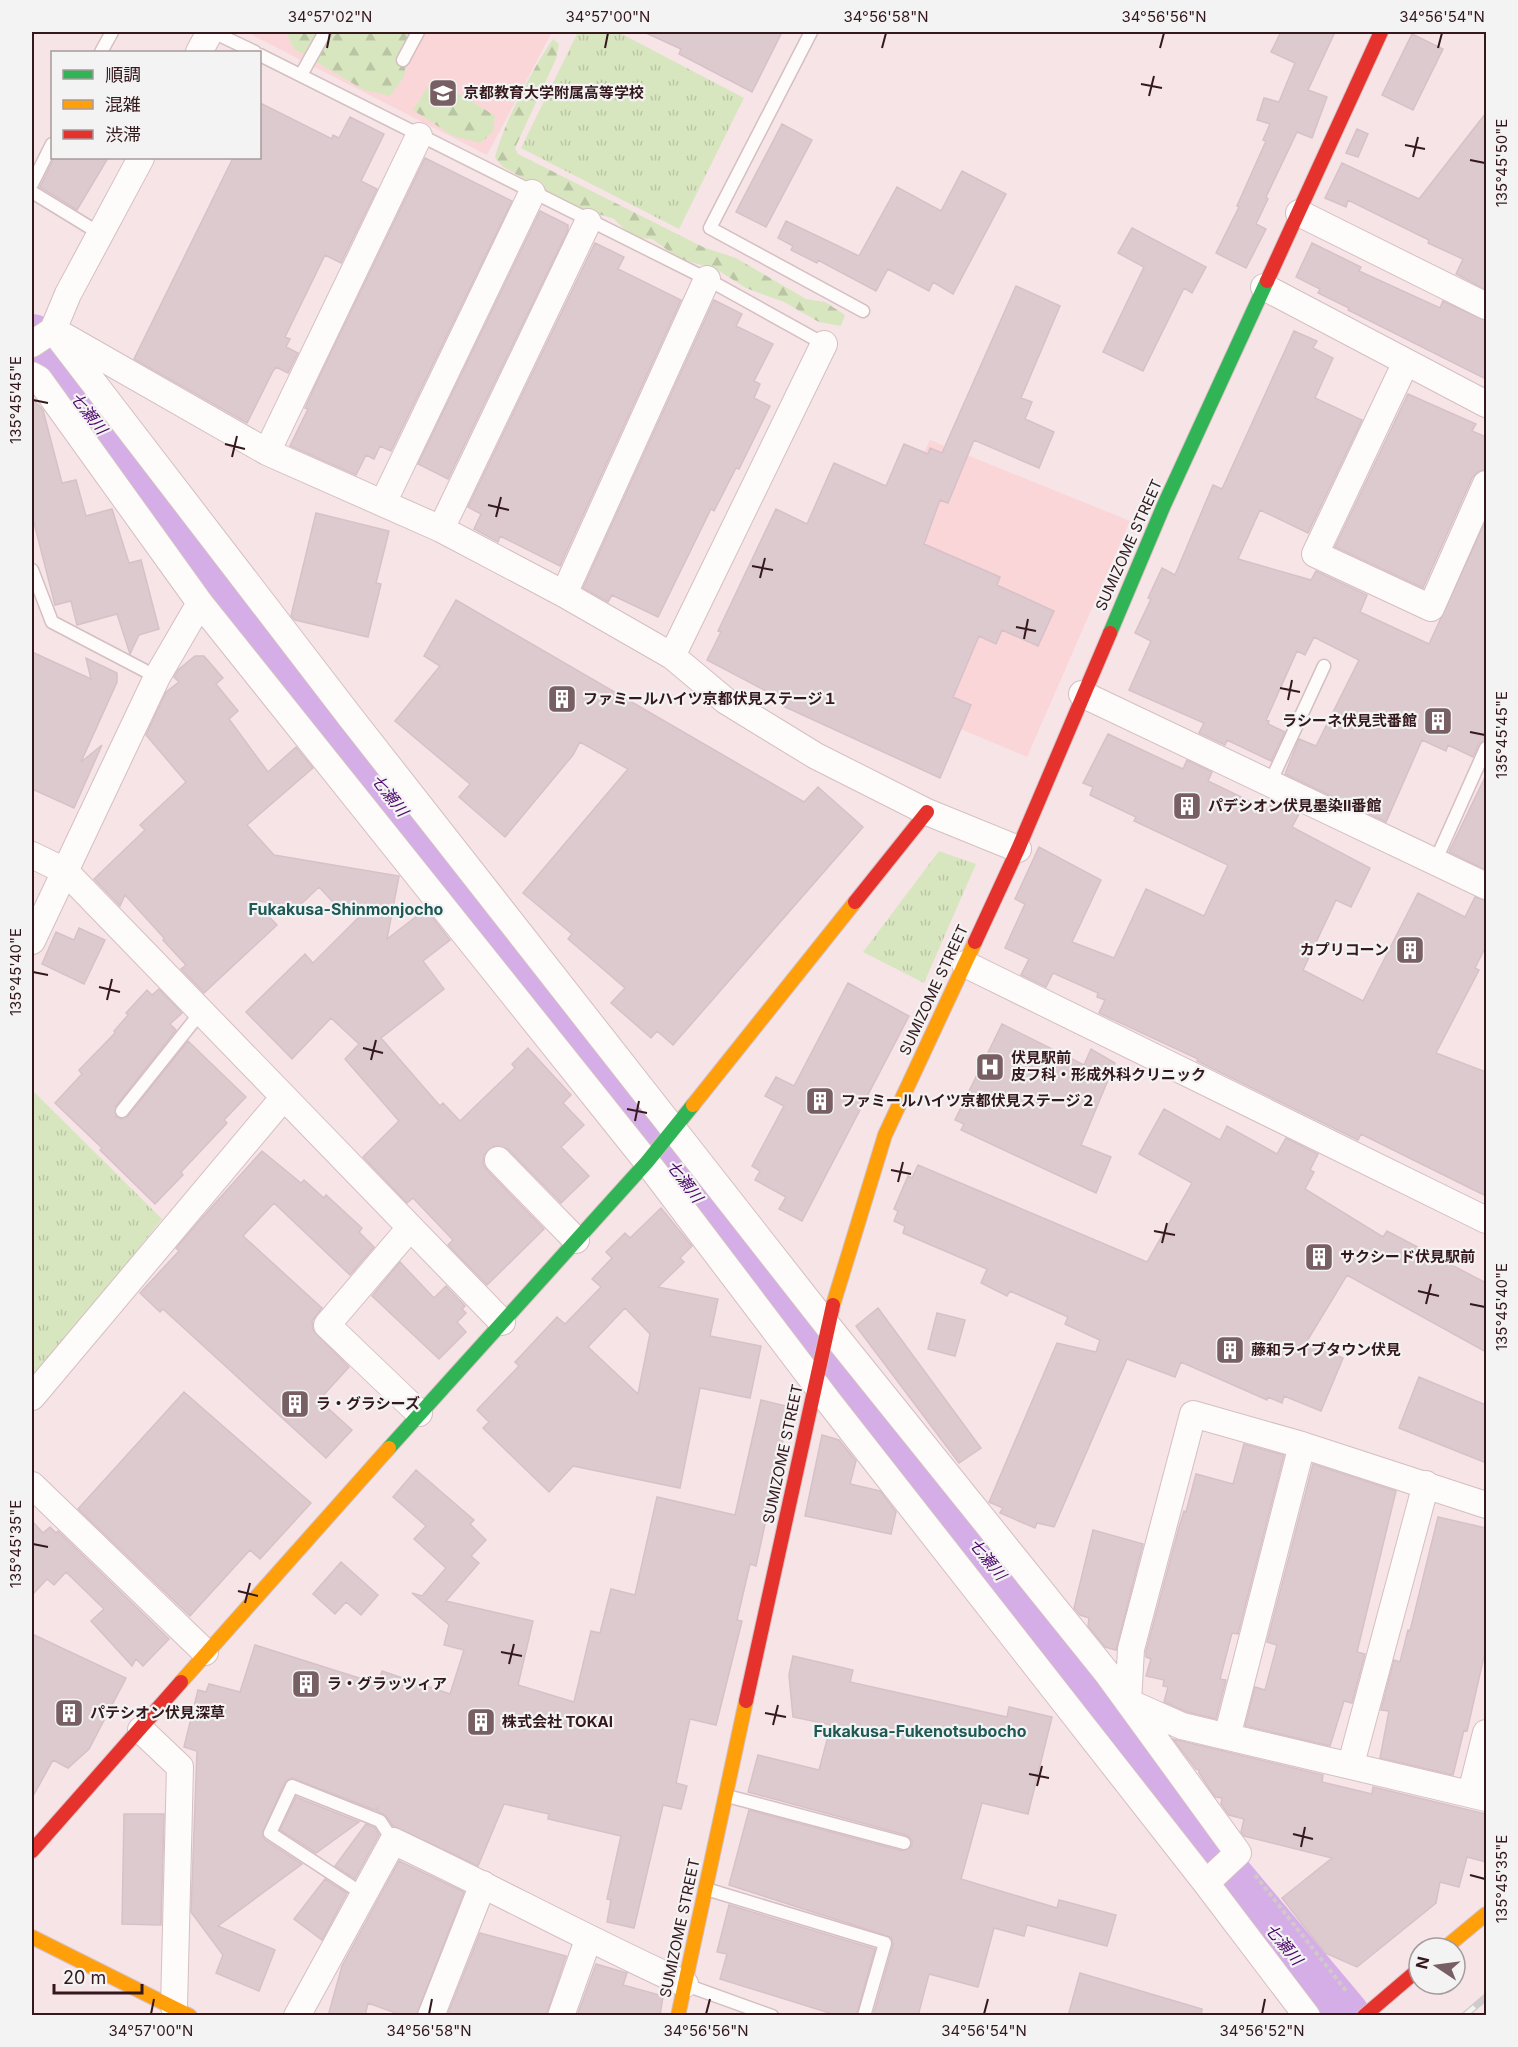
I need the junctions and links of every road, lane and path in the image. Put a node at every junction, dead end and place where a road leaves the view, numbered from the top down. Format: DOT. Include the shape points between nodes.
graph roads {
  1 [pos="112,32"];
  2 [pos="212,32"];
  3 [pos="325,32"];
  4 [pos="418,32"];
  5 [pos="811,32"];
  6 [pos="1381,32"];
  7 [pos="102,51"];
  8 [pos="200,51"];
  9 [pos="253,51"];
  10 [pos="261,55"];
  11 [pos="403,60"];
  12 [pos="301,75"];
  13 [pos="419,136"];
  14 [pos="51,146"];
  15 [pos="140,159"];
  16 [pos="32,184"];
  17 [pos="32,192"];
  18 [pos="532,193"];
  19 [pos="1299,213"];
  20 [pos="588,222"];
  21 [pos="99,233"];
  22 [pos="707,279"];
  23 [pos="1264,288"];
  24 [pos="1486,306"];
  25 [pos="863,311"];
  26 [pos="44,336"];
  27 [pos="824,344"];
  28 [pos="1406,362"];
  29 [pos="32,375"];
  30 [pos="1486,404"];
  31 [pos="267,452"];
  32 [pos="1486,484"];
  33 [pos="382,503"];
  34 [pos="441,529"];
  35 [pos="32,570"];
  36 [pos="564,594"];
  37 [pos="200,603"];
  38 [pos="672,656"];
  39 [pos="1324,666"];
  40 [pos="157,677"];
  41 [pos="1082,694"];
  42 [pos="1486,748"];
  43 [pos="1270,783"];
  44 [pos="927,812"];
  45 [pos="1018,849"];
  46 [pos="32,855"];
  47 [pos="1435,862"];
  48 [pos="65,871"];
  49 [pos="1486,886"];
  50 [pos="32,941"];
  51 [pos="965,964"];
  52 [pos="201,1012"];
  53 [pos="284,1097"];
  54 [pos="122,1111"];
  55 [pos="672,1131"];
  56 [pos="649,1159"];
  57 [pos="498,1160"];
  58 [pos="1486,1220"];
  59 [pos="410,1228"];
  60 [pos="576,1240"];
  61 [pos="502,1322"];
  62 [pos="826,1330"];
  63 [pos="816,1379"];
  64 [pos="32,1397"];
  65 [pos="419,1413"];
  66 [pos="1302,1445"];
  67 [pos="1426,1484"];
  68 [pos="32,1485"];
  69 [pos="1486,1505"];
  70 [pos="205,1652"];
  71 [pos="1128,1702"];
  72 [pos="141,1730"];
  73 [pos="1486,1733"];
  74 [pos="1227,1737"];
  75 [pos="1351,1764"];
  76 [pos="726,1796"];
  77 [pos="1479,1796"];
  78 [pos="393,1840"];
  79 [pos="904,1843"];
  80 [pos="32,1851"];
  81 [pos="1223,1868"];
  82 [pos="483,1884"];
  83 [pos="705,1888"];
  84 [pos="363,1894"];
  85 [pos="1486,1914"];
  86 [pos="32,1936"];
  87 [pos="1459,1936"];
  88 [pos="588,1940"];
  89 [pos="1407,1980"];
  90 [pos="685,1984"];
  91 [pos="1347,1992"];
  92 [pos="182,2011"];
  93 [pos="297,2016"];
  94 [pos="431,2016"];
  95 [pos="561,2016"];
  96 [pos="678,2016"];
  97 [pos="772,2016"];
  98 [pos="864,2016"];
  99 [pos="1306,2016"];
  100 [pos="1364,2016"];
  1 -- 7 [label="lane"];
  2 -- 8 [label="street"];
  2 -- 9 [label="lane"];
  3 -- 12 [label="lane"];
  4 -- 11 [label="lane"];
  5 -- 25 [label="lane" via="710,228"];
  6 -- 19 [label="main road, SUMIZOME STREET"];
  10 -- 12 [label="lane"];
  12 -- 13 [label="lane"];
  13 -- 18 [label="lane"];
  13 -- 31 [label="street"];
  14 -- 16 [label="lane"];
  15 -- 21 [label="street"];
  17 -- 21 [label="lane"];
  18 -- 20 [label="lane"];
  18 -- 33 [label="street"];
  19 -- 23 [label="main road, SUMIZOME STREET"];
  19 -- 24 [label="street"];
  20 -- 22 [label="lane"];
  20 -- 34 [label="street"];
  21 -- 26 [label="street"];
  22 -- 27 [label="lane"];
  22 -- 36 [label="street"];
  23 -- 28 [label="street"];
  23 -- 41 [label="main road, SUMIZOME STREET"];
  26 -- 31 [label="street"];
  26 -- 55 [label="street" via="351,718"];
  27 -- 38 [label="street"];
  28 -- 30 [label="street"];
  28 -- 32 [label="street" via="1315,554 1431,608"];
  29 -- 37 [label="street" via="39,379"];
  31 -- 33 [label="street"];
  33 -- 34 [label="street"];
  34 -- 36 [label="street"];
  35 -- 40 [label="lane" via="52,622"];
  36 -- 38 [label="street"];
  37 -- 40 [label="street"];
  37 -- 56 [label="street"];
  38 -- 44 [label="street" via="726,701 796,744"];
  39 -- 43 [label="lane"];
  40 -- 48 [label="street"];
  41 -- 43 [label="street"];
  41 -- 45 [label="main road, SUMIZOME STREET"];
  42 -- 47 [label="lane"];
  43 -- 47 [label="street"];
  44 -- 45 [label="street"];
  44 -- 55 [label="main road"];
  45 -- 51 [label="main road, SUMIZOME STREET"];
  46 -- 48 [label="street"];
  47 -- 49 [label="street"];
  48 -- 50 [label="street"];
  48 -- 52 [label="street"];
  51 -- 58 [label="street"];
  51 -- 62 [label="main road, SUMIZOME STREET" via="885,1135"];
  52 -- 53 [label="street"];
  52 -- 54 [label="lane"];
  53 -- 59 [label="street"];
  53 -- 64 [label="street"];
  55 -- 56 [label="main road"];
  55 -- 62 [label="street"];
  56 -- 60 [label="main road"];
  56 -- 63 [label="street"];
  57 -- 60 [label="street"];
  59 -- 61 [label="street"];
  59 -- 65 [label="street" via="327,1325"];
  60 -- 61 [label="main road"];
  61 -- 65 [label="main road"];
  62 -- 63 [label="main road, SUMIZOME STREET"];
  62 -- 71 [label="street"];
  63 -- 76 [label="main road, SUMIZOME STREET"];
  63 -- 81 [label="street"];
  65 -- 70 [label="main road"];
  66 -- 67 [label="street"];
  66 -- 71 [label="street" via="1193,1414 1131,1649"];
  66 -- 74 [label="street"];
  67 -- 69 [label="street"];
  67 -- 75 [label="street"];
  68 -- 70 [label="street"];
  70 -- 72 [label="main road"];
  71 -- 74 [label="street" via="1182,1726"];
  71 -- 81 [label="street"];
  72 -- 80 [label="main road"];
  72 -- 92 [label="street" via="180,1767"];
  73 -- 77 [label="street"];
  74 -- 75 [label="street"];
  75 -- 77 [label="street"];
  76 -- 79 [label="lane"];
  76 -- 83 [label="main road, SUMIZOME STREET"];
  78 -- 82 [label="street"];
  78 -- 84 [label="street"];
  78 -- 84 [label="lane" via="380,1821 292,1785 270,1833"];
  81 -- 91 [label="path"];
  81 -- 99 [label="street"];
  82 -- 88 [label="street"];
  82 -- 94 [label="street"];
  83 -- 90 [label="main road, SUMIZOME STREET"];
  83 -- 98 [label="lane" via="885,1943"];
  84 -- 93 [label="street"];
  85 -- 87 [label="main road"];
  86 -- 92 [label="main road"];
  88 -- 90 [label="street"];
  88 -- 95 [label="street"];
  89 -- 100 [label="main road"];
  90 -- 96 [label="main road, SUMIZOME STREET"];
  90 -- 97 [label="lane"];
}
